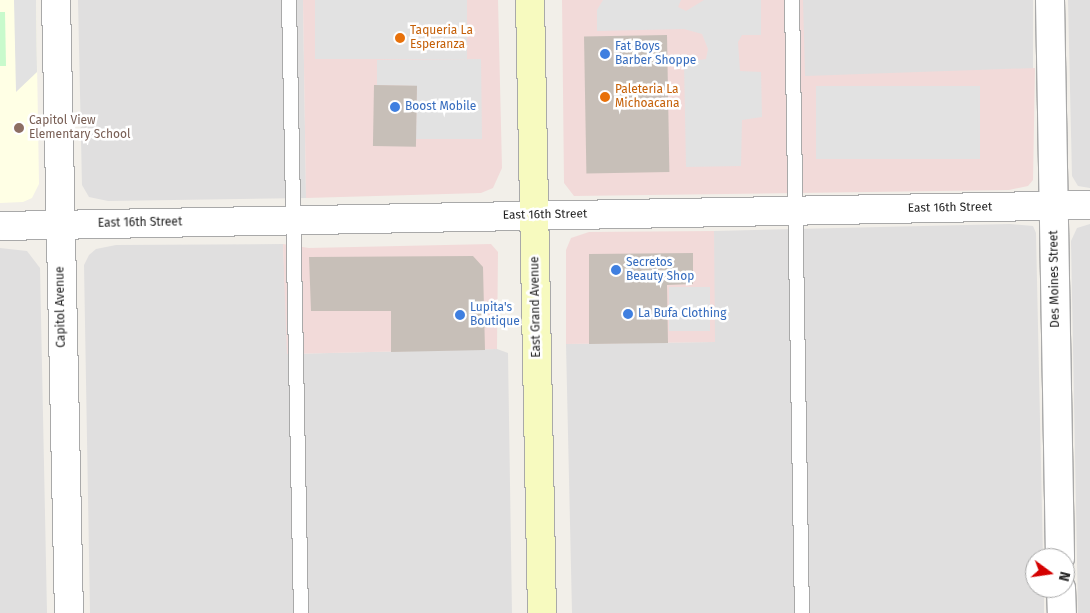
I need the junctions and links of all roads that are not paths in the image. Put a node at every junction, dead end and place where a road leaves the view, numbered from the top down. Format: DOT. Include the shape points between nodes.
graph roads {
  1 [pos="56,0"];
  2 [pos="289,0"];
  3 [pos="530,0"];
  4 [pos="792,0"];
  5 [pos="1050,0"];
  6 [pos="1090,205"];
  7 [pos="1053,206"];
  8 [pos="797,211"];
  9 [pos="534,216"];
  10 [pos="294,220"];
  11 [pos="60,224"];
  12 [pos="0,226"];
  13 [pos="1060,548"];
  14 [pos="1061,598"];
  15 [pos="69,613"];
  16 [pos="301,613"];
  17 [pos="542,613"];
  18 [pos="802,613"];
  19 [pos="1062,613"];
  1 -- 11 [label="street, Capitol Avenue"];
  2 -- 10 [label="lane"];
  3 -- 9 [label="main road, East Grand Avenue"];
  4 -- 8 [label="lane"];
  5 -- 7 [label="street, Des Moines Street"];
  6 -- 7 [label="street, East 16th Street"];
  7 -- 8 [label="street, East 16th Street"];
  7 -- 13 [label="street, Des Moines Street"];
  8 -- 9 [label="street, East 16th Street"];
  8 -- 18 [label="lane"];
  9 -- 10 [label="street, East 16th Street"];
  9 -- 17 [label="main road, East Grand Avenue"];
  10 -- 11 [label="street, East 16th Street"];
  10 -- 16 [label="lane"];
  11 -- 12 [label="street, East 16th Street"];
  11 -- 15 [label="street, Capitol Avenue"];
  14 -- 19 [label="street"];
}
